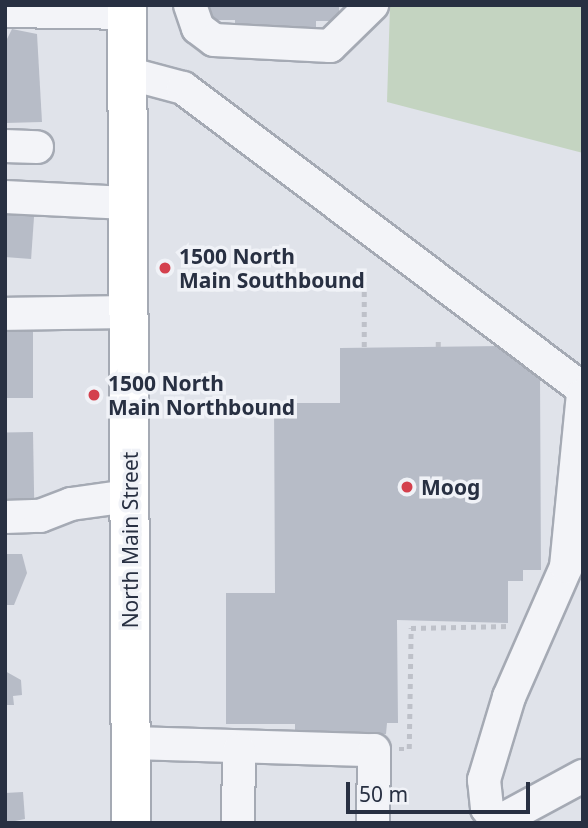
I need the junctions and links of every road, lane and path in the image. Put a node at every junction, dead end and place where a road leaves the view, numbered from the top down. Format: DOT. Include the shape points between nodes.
graph roads {
  1 [pos="190,5"];
  2 [pos="372,5"];
  3 [pos="127,9"];
  4 [pos="5,11"];
  5 [pos="127,73"];
  6 [pos="5,146"];
  7 [pos="37,147"];
  8 [pos="5,197"];
  9 [pos="127,203"];
  10 [pos="364,267"];
  11 [pos="128,312"];
  12 [pos="5,314"];
  13 [pos="438,338"];
  14 [pos="364,347"];
  15 [pos="438,347"];
  16 [pos="583,388"];
  17 [pos="583,395"];
  18 [pos="130,496"];
  19 [pos="5,517"];
  20 [pos="520,625"];
  21 [pos="132,743"];
  22 [pos="409,749"];
  23 [pos="239,750"];
  24 [pos="583,776"];
  25 [pos="497,822"];
  26 [pos="131,823"];
  27 [pos="238,823"];
  28 [pos="373,823"];
  1 -- 2 [label="lane" via="198,28 214,40 330,46"];
  3 -- 4 [label="lane"];
  3 -- 5 [label="main road, North Main Street"];
  5 -- 9 [label="main road, North Main Street"];
  5 -- 16 [label="lane" via="183,88"];
  6 -- 7 [label="lane"];
  8 -- 9 [label="lane"];
  9 -- 11 [label="main road, North Main Street"];
  10 -- 14 [label="path"];
  11 -- 12 [label="lane"];
  11 -- 18 [label="main road, North Main Street"];
  13 -- 15 [label="path"];
  17 -- 25 [label="lane" via="566,567 509,697 484,780 487,808"];
  18 -- 19 [label="lane" via="71,504 40,516"];
  18 -- 21 [label="main road, North Main Street"];
  20 -- 22 [label="path" via="411,628"];
  21 -- 23 [label="lane"];
  21 -- 26 [label="main road, North Main Street"];
  23 -- 27 [label="lane"];
  23 -- 28 [label="lane" via="374,750"];
  24 -- 25 [label="lane"];
}
